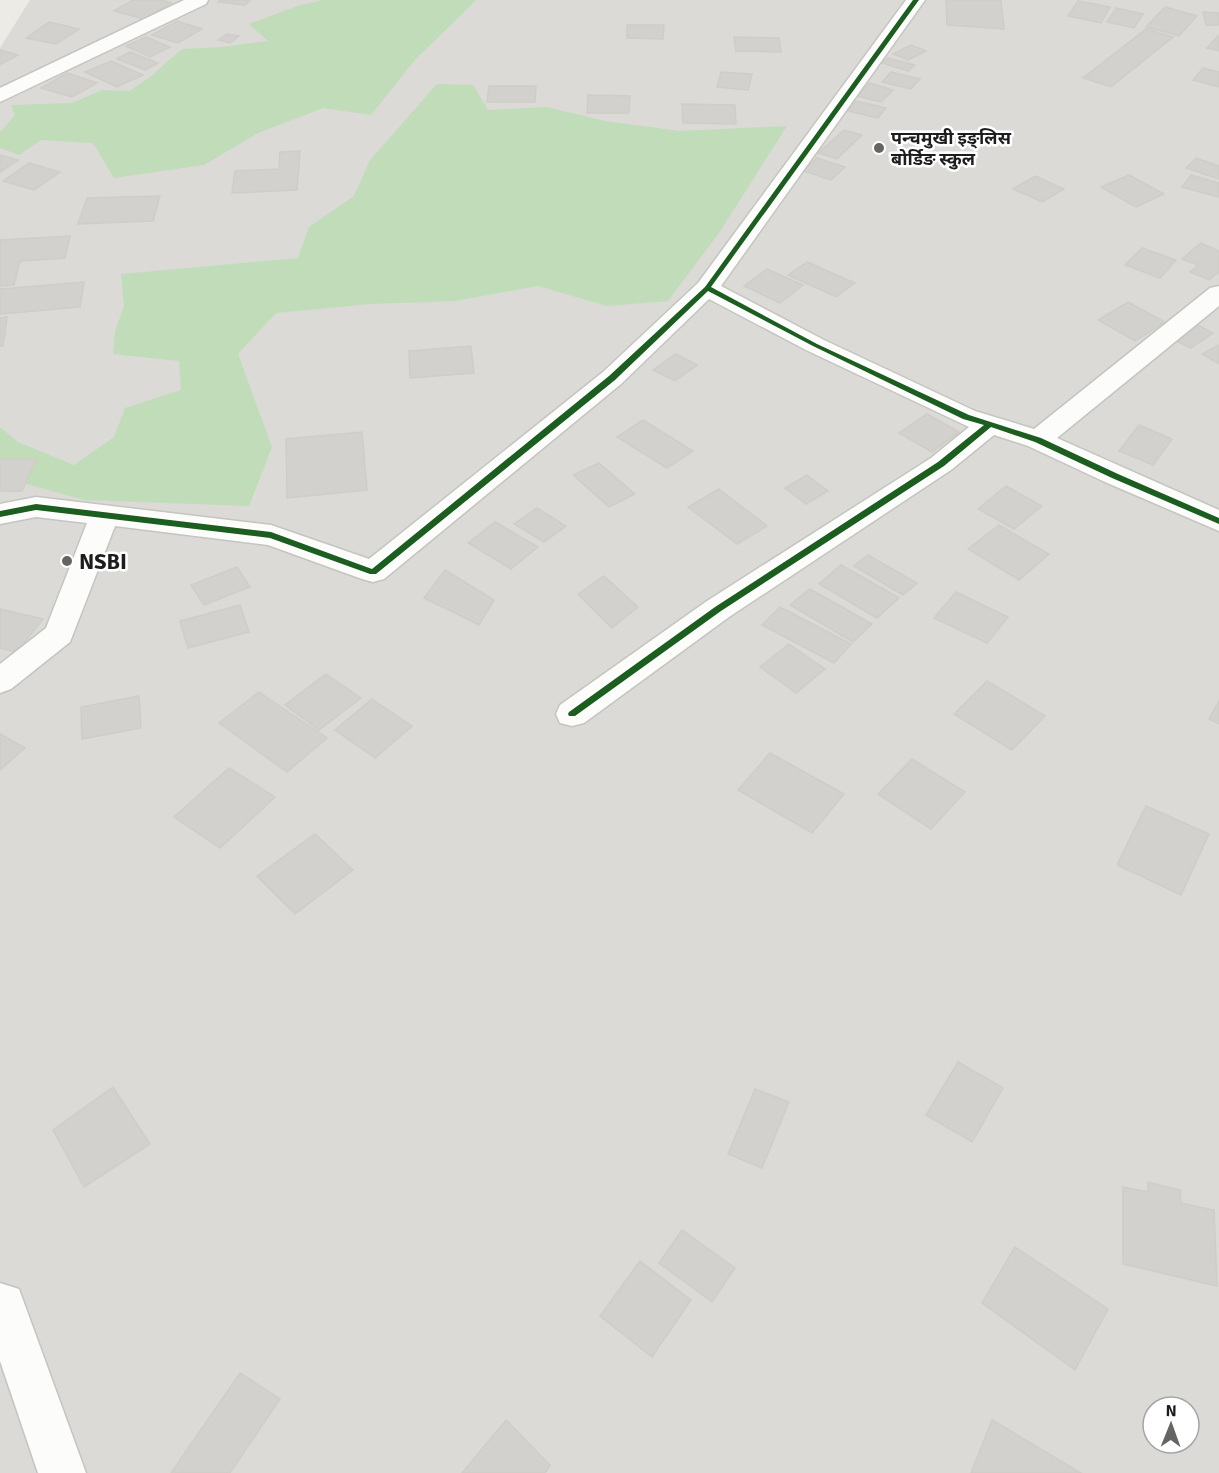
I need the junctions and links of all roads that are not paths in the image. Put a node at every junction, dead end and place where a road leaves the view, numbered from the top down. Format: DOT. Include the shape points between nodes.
graph roads {
  1 [pos="199,0"];
  2 [pos="916,0"];
  3 [pos="0,96"];
  4 [pos="707,288"];
  5 [pos="1219,292"];
  6 [pos="990,423"];
  7 [pos="1038,440"];
  8 [pos="0,514"];
  9 [pos="105,514"];
  10 [pos="1219,521"];
  11 [pos="0,681"];
  12 [pos="572,714"];
  13 [pos="0,1305"];
  14 [pos="62,1473"];
  1 -- 3 [label="street"];
  2 -- 4 [label="street"];
  4 -- 6 [label="street" via="815,345 966,417"];
  4 -- 9 [label="street" via="612,378 373,572 272,535"];
  5 -- 7 [label="street"];
  6 -- 7 [label="street"];
  6 -- 12 [label="street" via="941,464 718,609"];
  7 -- 10 [label="street"];
  8 -- 9 [label="street" via="36,507"];
  9 -- 11 [label="street" via="59,634"];
  13 -- 14 [label="street"];
}
